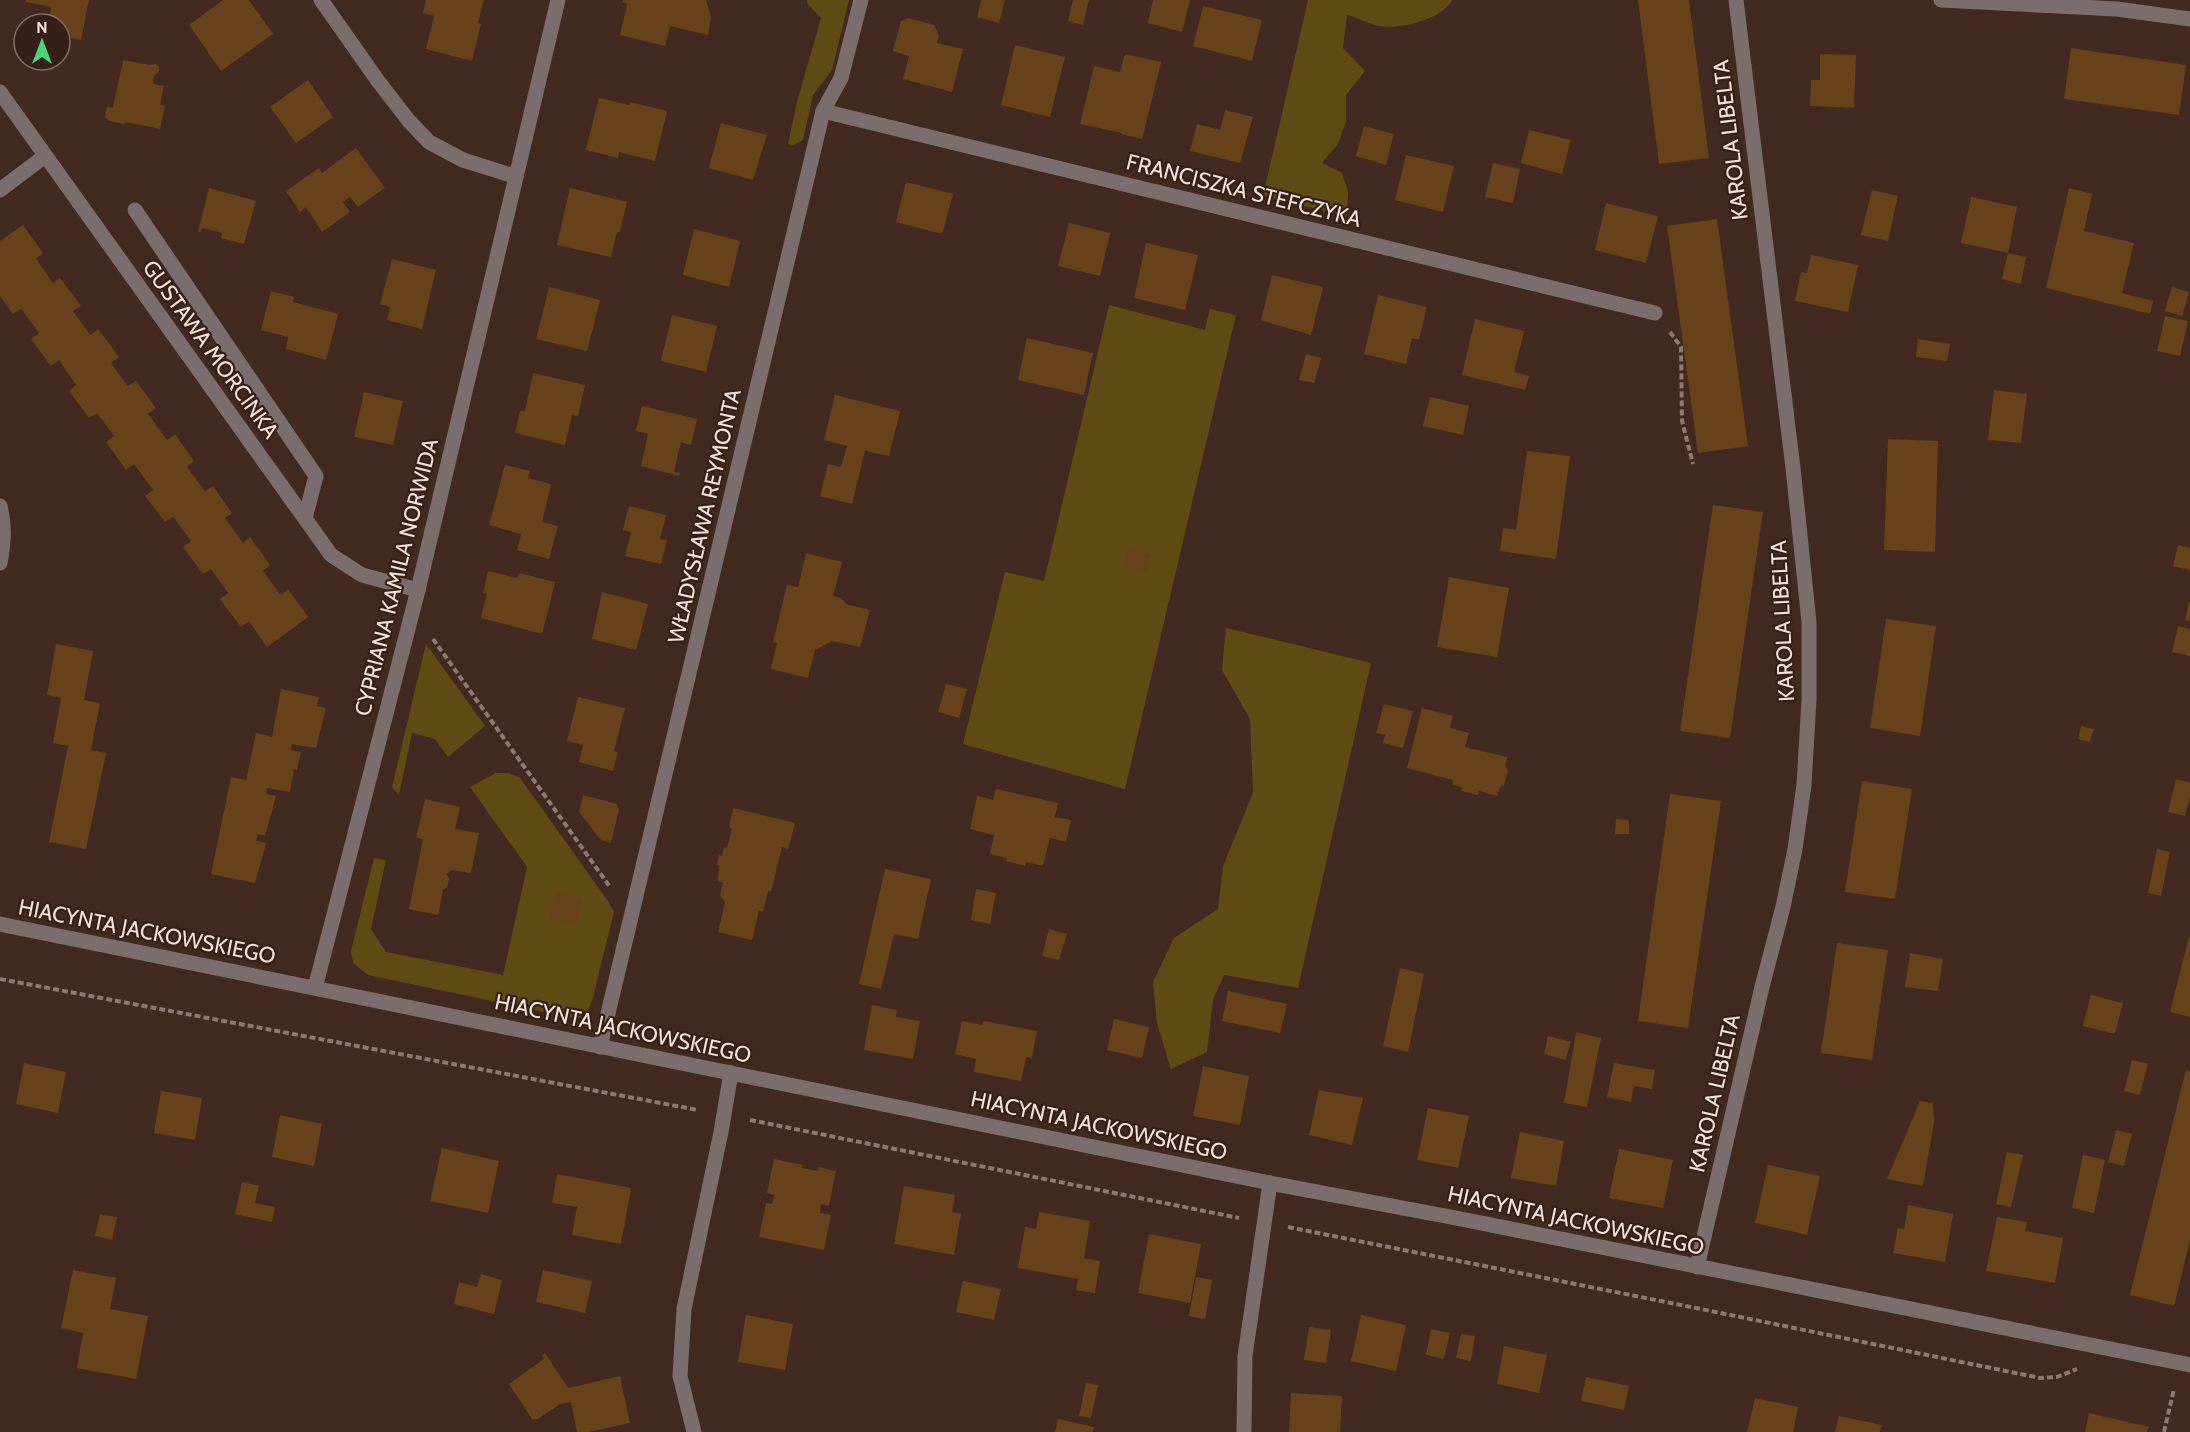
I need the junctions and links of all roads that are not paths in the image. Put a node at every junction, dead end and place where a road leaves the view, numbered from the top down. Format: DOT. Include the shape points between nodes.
graph roads {
  1 [pos="321,0"];
  2 [pos="558,0"];
  3 [pos="861,0"];
  4 [pos="1736,0"];
  5 [pos="1941,0"];
  6 [pos="2190,19"];
  7 [pos="0,92"];
  8 [pos="823,111"];
  9 [pos="45,156"];
  10 [pos="514,176"];
  11 [pos="0,190"];
  12 [pos="135,210"];
  13 [pos="1655,313"];
  14 [pos="0,506"];
  15 [pos="305,518"];
  16 [pos="0,563"];
  17 [pos="418,590"];
  18 [pos="0,924"];
  19 [pos="315,988"];
  20 [pos="600,1047"];
  21 [pos="731,1073"];
  22 [pos="1270,1183"];
  23 [pos="1697,1267"];
  24 [pos="2190,1365"];
  25 [pos="694,1432"];
  26 [pos="1244,1432"];
  1 -- 10 [label="street" via="378,81 429,141 463,160"];
  2 -- 10 [label="street, CYPRIANA KAMILA NORWIDA"];
  3 -- 8 [label="street, WŁADYSŁAWA REYMONTA" via="841,78"];
  4 -- 23 [label="street, KAROLA LIBELTA" via="1793,468 1809,622 1809,700 1795,849"];
  5 -- 6 [label="street" via="2117,9"];
  7 -- 9 [label="street, GUSTAWA MORCINKA"];
  8 -- 13 [label="street, FRANCISZKA STEFCZYKA"];
  8 -- 20 [label="street, WŁADYSŁAWA REYMONTA"];
  9 -- 11 [label="street"];
  9 -- 15 [label="street, GUSTAWA MORCINKA"];
  10 -- 17 [label="street, CYPRIANA KAMILA NORWIDA"];
  12 -- 15 [label="street" via="316,476"];
  14 -- 16 [label="street" via="4,541"];
  15 -- 17 [label="street, GUSTAWA MORCINKA" via="331,555 362,575"];
  17 -- 19 [label="street, CYPRIANA KAMILA NORWIDA"];
  18 -- 19 [label="street, HIACYNTA JACKOWSKIEGO"];
  19 -- 20 [label="street, HIACYNTA JACKOWSKIEGO"];
  20 -- 21 [label="street, HIACYNTA JACKOWSKIEGO"];
  21 -- 22 [label="street, HIACYNTA JACKOWSKIEGO"];
  21 -- 25 [label="street" via="684,1309 680,1376"];
  22 -- 23 [label="street, HIACYNTA JACKOWSKIEGO"];
  22 -- 26 [label="street" via="1245,1356"];
  23 -- 24 [label="street, HIACYNTA JACKOWSKIEGO"];
}
